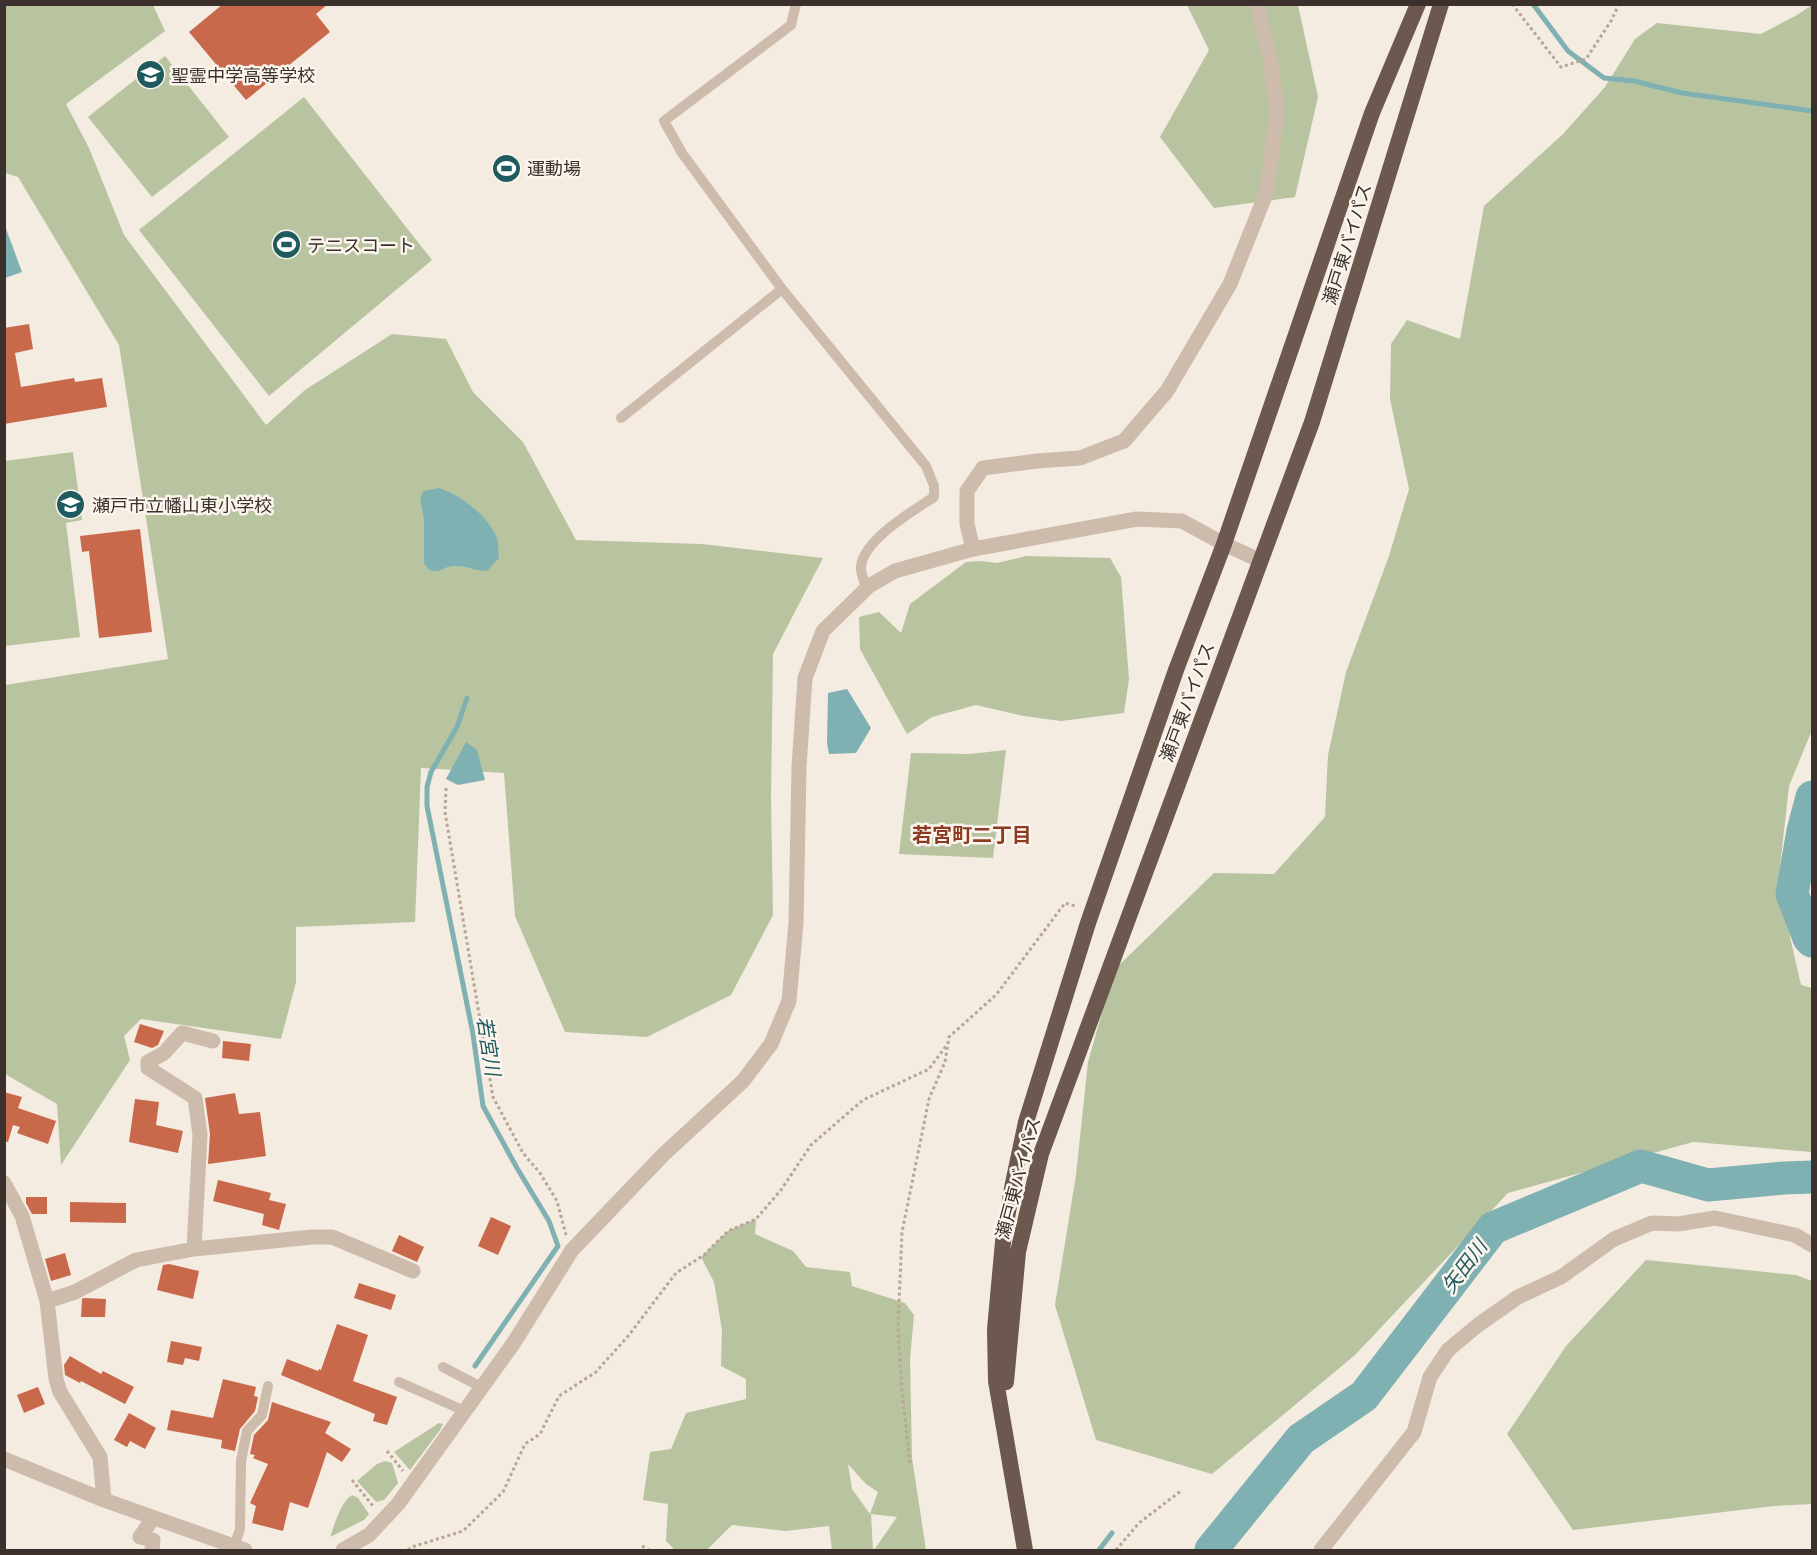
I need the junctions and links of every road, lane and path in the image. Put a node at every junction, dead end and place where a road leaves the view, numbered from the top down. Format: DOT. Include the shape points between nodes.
graph roads {
  1 [pos="796,4"];
  2 [pos="1257,4"];
  3 [pos="1418,4"];
  4 [pos="1441,4"];
  5 [pos="1512,4"];
  6 [pos="1619,4"];
  7 [pos="782,289"];
  8 [pos="621,418"];
  9 [pos="1224,544"];
  10 [pos="973,549"];
  11 [pos="1259,560"];
  12 [pos="866,589"];
  13 [pos="446,788"];
  14 [pos="1093,911"];
  15 [pos="213,1041"];
  16 [pos="946,1046"];
  17 [pos="4,1183"];
  18 [pos="1812,1245"];
  19 [pos="194,1250"];
  20 [pos="572,1250"];
  21 [pos="413,1271"];
  22 [pos="47,1301"];
  23 [pos="443,1366"];
  24 [pos="399,1382"];
  25 [pos="268,1386"];
  26 [pos="481,1387"];
  27 [pos="465,1411"];
  28 [pos="1003,1419"];
  29 [pos="387,1451"];
  30 [pos="4,1459"];
  31 [pos="910,1463"];
  32 [pos="352,1480"];
  33 [pos="412,1484"];
  34 [pos="1182,1490"];
  35 [pos="104,1500"];
  36 [pos="153,1518"];
  37 [pos="384,1519"];
  38 [pos="642,1546"];
  39 [pos="240,1549"];
  40 [pos="152,1551"];
  41 [pos="343,1551"];
  42 [pos="408,1551"];
  43 [pos="649,1551"];
  44 [pos="1025,1551"];
  45 [pos="1116,1551"];
  46 [pos="1321,1551"];
  1 -- 7 [label="lane" via="790,25 664,121 682,153"];
  2 -- 10 [label="street" via="1277,111 1267,191 1230,284 1167,391 1124,441 1080,458 983,468 967,491 967,524"];
  3 -- 9 [label="highway, 瀬戸東バイパス" via="1372,113"];
  4 -- 11 [label="highway, 瀬戸東バイパス" via="1312,422"];
  5 -- 6 [label="path" via="1561,67 1586,59"];
  7 -- 8 [label="lane"];
  7 -- 12 [label="lane" via="926,466 934,486 934,497 885,531 866,552 861,568"];
  9 -- 10 [label="street" via="1182,521 1137,519"];
  9 -- 11 [label="street"];
  9 -- 14 [label="highway, 瀬戸東バイパス"];
  10 -- 12 [label="street" via="895,571"];
  11 -- 28 [label="highway, 瀬戸東バイパス" via="1041,1154 1018,1252"];
  12 -- 20 [label="street" via="823,630 805,678 796,923 789,1001 771,1044 743,1081 663,1155"];
  13 -- 20 [label="path" via="445,812 493,1097 523,1153 556,1201"];
  14 -- 16 [label="path" via="1065,903 996,995 949,1037"];
  14 -- 28 [label="highway, 瀬戸東バイパス" via="1026,1122 1012,1188 995,1329 996,1382"];
  15 -- 19 [label="street" via="182,1033 164,1053 148,1062 148,1068 195,1098 200,1135"];
  16 -- 31 [label="path" via="945,1062 929,1099 902,1232 898,1328"];
  16 -- 42 [label="path" via="929,1069 863,1100 811,1145 756,1219 728,1230 704,1255 676,1273 596,1372 559,1396 540,1434 525,1444 503,1492 463,1531"];
  17 -- 22 [label="street" via="22,1216"];
  18 -- 46 [label="street" via="1795,1235 1715,1218 1678,1224 1652,1223 1614,1239 1561,1277 1518,1297 1448,1350 1430,1377 1414,1432"];
  19 -- 21 [label="street" via="332,1237"];
  19 -- 22 [label="street" via="136,1260 75,1292"];
  20 -- 26 [label="street"];
  22 -- 35 [label="street" via="56,1379 100,1457"];
  23 -- 26 [label="lane"];
  24 -- 27 [label="lane"];
  25 -- 39 [label="lane" via="262,1415 247,1431 241,1461"];
  26 -- 27 [label="street"];
  27 -- 33 [label="street"];
  28 -- 44 [label="highway, 瀬戸東バイパス"];
  29 -- 33 [label="path"];
  30 -- 35 [label="street"];
  32 -- 37 [label="path"];
  33 -- 37 [label="street"];
  34 -- 45 [label="path" via="1139,1523"];
  35 -- 36 [label="street"];
  36 -- 39 [label="street"];
  36 -- 40 [label="street" via="141,1537 153,1540"];
  37 -- 41 [label="street" via="369,1536"];
  38 -- 43 [label="path"];
}
